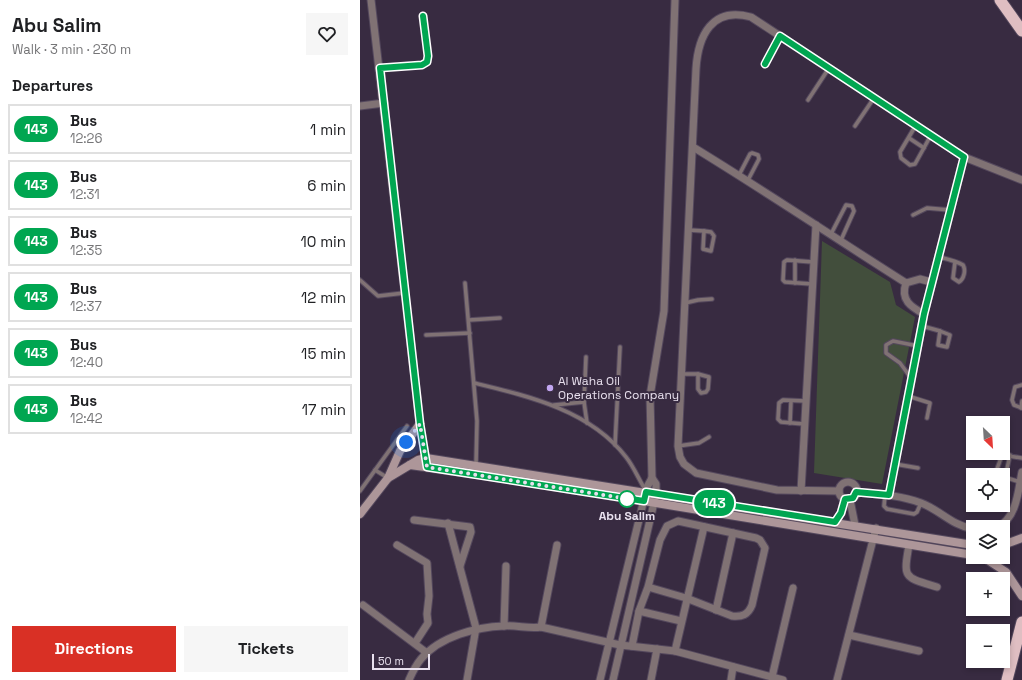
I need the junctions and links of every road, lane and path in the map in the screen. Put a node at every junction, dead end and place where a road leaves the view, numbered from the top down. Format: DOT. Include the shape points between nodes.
graph roads {
  1 [pos="371,0"];
  2 [pos="675,0"];
  3 [pos="1000,0"];
  4 [pos="423,16"];
  5 [pos="1022,31"];
  6 [pos="780,36"];
  7 [pos="765,64"];
  8 [pos="380,68"];
  9 [pos="829,68"];
  10 [pos="874,98"];
  11 [pos="808,100"];
  12 [pos="384,103"];
  13 [pos="360,106"];
  14 [pos="916,125"];
  15 [pos="855,126"];
  16 [pos="931,135"];
  17 [pos="908,138"];
  18 [pos="693,147"];
  19 [pos="924,148"];
  20 [pos="964,157"];
  21 [pos="739,175"];
  22 [pos="748,180"];
  23 [pos="1022,180"];
  24 [pos="950,210"];
  25 [pos="913,215"];
  26 [pos="816,225"];
  27 [pos="689,230"];
  28 [pos="704,231"];
  29 [pos="830,235"];
  30 [pos="840,241"];
  31 [pos="938,256"];
  32 [pos="795,260"];
  33 [pos="813,262"];
  34 [pos="955,262"];
  35 [pos="360,280"];
  36 [pos="932,282"];
  37 [pos="795,283"];
  38 [pos="906,283"];
  39 [pos="465,284"];
  40 [pos="812,284"];
  41 [pos="405,293"];
  42 [pos="712,299"];
  43 [pos="685,303"];
  44 [pos="924,314"];
  45 [pos="500,318"];
  46 [pos="469,320"];
  47 [pos="922,326"];
  48 [pos="940,331"];
  49 [pos="470,332"];
  50 [pos="426,335"];
  51 [pos="918,346"];
  52 [pos="620,347"];
  53 [pos="586,357"];
  54 [pos="681,374"];
  55 [pos="698,374"];
  56 [pos="912,379"];
  57 [pos="474,383"];
  58 [pos="1022,385"];
  59 [pos="908,396"];
  60 [pos="791,401"];
  61 [pos="806,401"];
  62 [pos="1022,401"];
  63 [pos="584,402"];
  64 [pos="553,405"];
  65 [pos="1021,408"];
  66 [pos="927,418"];
  67 [pos="587,423"];
  68 [pos="790,423"];
  69 [pos="420,424"];
  70 [pos="805,424"];
  71 [pos="407,426"];
  72 [pos="709,437"];
  73 [pos="615,445"];
  74 [pos="678,446"];
  75 [pos="1010,455"];
  76 [pos="426,458"];
  77 [pos="1022,458"];
  78 [pos="895,464"];
  79 [pos="410,465"];
  80 [pos="476,465"];
  81 [pos="427,467"];
  82 [pos="918,468"];
  83 [pos="375,470"];
  84 [pos="1022,472"];
  85 [pos="388,478"];
  86 [pos="652,478"];
  87 [pos="1010,479"];
  88 [pos="1020,482"];
  89 [pos="360,490"];
  90 [pos="801,491"];
  91 [pos="839,491"];
  92 [pos="646,492"];
  93 [pos="856,492"];
  94 [pos="656,494"];
  95 [pos="887,495"];
  96 [pos="847,500"];
  97 [pos="644,501"];
  98 [pos="655,503"];
  99 [pos="921,503"];
  100 [pos="360,514"];
  101 [pos="414,520"];
  102 [pos="1007,520"];
  103 [pos="835,522"];
  104 [pos="448,523"];
  105 [pos="856,525"];
  106 [pos="704,526"];
  107 [pos="966,527"];
  108 [pos="876,528"];
  109 [pos="733,533"];
  110 [pos="873,538"];
  111 [pos="1022,538"];
  112 [pos="1010,542"];
  113 [pos="397,545"];
  114 [pos="557,545"];
  115 [pos="909,545"];
  116 [pos="966,547"];
  117 [pos="963,548"];
  118 [pos="966,550"];
  119 [pos="994,564"];
  120 [pos="460,566"];
  121 [pos="506,566"];
  122 [pos="648,587"];
  123 [pos="937,587"];
  124 [pos="793,588"];
  125 [pos="1022,596"];
  126 [pos="686,598"];
  127 [pos="363,605"];
  128 [pos="716,610"];
  129 [pos="639,611"];
  130 [pos="681,621"];
  131 [pos="1022,622"];
  132 [pos="504,626"];
  133 [pos="541,627"];
  134 [pos="476,628"];
  135 [pos="849,635"];
  136 [pos="608,641"];
  137 [pos="415,643"];
  138 [pos="620,645"];
  139 [pos="632,646"];
  140 [pos="656,649"];
  141 [pos="675,651"];
  142 [pos="919,651"];
  143 [pos="427,653"];
  144 [pos="733,667"];
  145 [pos="772,677"];
  146 [pos="409,680"];
  147 [pos="467,680"];
  148 [pos="600,680"];
  149 [pos="612,680"];
  150 [pos="651,680"];
  151 [pos="731,680"];
  152 [pos="783,680"];
  153 [pos="837,680"];
  154 [pos="1006,680"];
  1 -- 8 [label="street"];
  2 -- 86 [label="street" via="664,311 650,392"];
  3 -- 5 [label="highway"];
  4 -- 8 [label="lane" via="427,62 422,65"];
  6 -- 7 [label="lane"];
  6 -- 9 [label="street"];
  6 -- 18 [label="street" via="756,20 737,15 714,22 705,32 697,55"];
  8 -- 12 [label="street"];
  9 -- 10 [label="street"];
  9 -- 11 [label="lane"];
  10 -- 14 [label="street"];
  10 -- 15 [label="lane"];
  12 -- 13 [label="street"];
  12 -- 41 [label="street"];
  14 -- 16 [label="street"];
  14 -- 17 [label="lane"];
  16 -- 19 [label="lane"];
  16 -- 20 [label="street"];
  17 -- 19 [label="lane"];
  17 -- 19 [label="lane" via="900,155 910,165 915,164"];
  18 -- 21 [label="street"];
  18 -- 27 [label="street"];
  20 -- 23 [label="street"];
  20 -- 24 [label="street"];
  21 -- 22 [label="street"];
  21 -- 22 [label="lane" via="750,154 758,155"];
  22 -- 26 [label="street"];
  24 -- 25 [label="lane" via="928,208"];
  24 -- 31 [label="street"];
  26 -- 29 [label="street"];
  26 -- 33 [label="street"];
  27 -- 28 [label="lane"];
  27 -- 43 [label="street"];
  28 -- 28 [label="lane" via="711,232 714,236 711,251 703,249"];
  29 -- 30 [label="street"];
  29 -- 30 [label="lane" via="846,205 852,206 854,211"];
  30 -- 38 [label="street"];
  31 -- 34 [label="lane"];
  31 -- 36 [label="street"];
  32 -- 33 [label="lane"];
  32 -- 37 [label="lane"];
  32 -- 37 [label="lane" via="784,262 783,278 785,282"];
  33 -- 40 [label="street"];
  34 -- 34 [label="lane" via="963,265 964,269 959,282 952,278"];
  35 -- 41 [label="lane" via="378,296"];
  36 -- 38 [label="street" via="920,279"];
  36 -- 44 [label="street"];
  37 -- 40 [label="lane"];
  38 -- 44 [label="street" via="905,299 910,306"];
  39 -- 46 [label="lane"];
  40 -- 61 [label="street"];
  41 -- 69 [label="street"];
  42 -- 43 [label="lane"];
  43 -- 54 [label="street"];
  44 -- 47 [label="street"];
  45 -- 46 [label="lane"];
  46 -- 49 [label="lane"];
  47 -- 48 [label="lane"];
  47 -- 51 [label="street"];
  48 -- 48 [label="lane" via="950,335 947,347 938,345"];
  49 -- 50 [label="lane"];
  49 -- 57 [label="lane"];
  51 -- 56 [label="street"];
  51 -- 56 [label="lane" via="893,342 886,345 886,353 900,363"];
  52 -- 73 [label="lane"];
  53 -- 63 [label="lane"];
  54 -- 55 [label="lane"];
  54 -- 74 [label="street"];
  55 -- 55 [label="lane" via="709,376 706,392 698,389"];
  56 -- 59 [label="street"];
  57 -- 64 [label="lane"];
  57 -- 80 [label="lane" via="478,421"];
  58 -- 65 [label="lane" via="1015,387 1012,397 1013,402"];
  59 -- 66 [label="lane" via="930,403"];
  59 -- 78 [label="street"];
  60 -- 61 [label="lane"];
  60 -- 68 [label="lane"];
  60 -- 68 [label="lane" via="783,400 778,406 779,421"];
  61 -- 70 [label="street"];
  62 -- 65 [label="lane"];
  63 -- 64 [label="lane"];
  63 -- 67 [label="lane"];
  64 -- 67 [label="lane"];
  67 -- 73 [label="lane"];
  68 -- 70 [label="lane"];
  69 -- 76 [label="street"];
  69 -- 85 [label="main road" via="400,451"];
  70 -- 90 [label="street"];
  71 -- 83 [label="lane"];
  72 -- 74 [label="lane" via="699,443"];
  73 -- 92 [label="lane" via="627,458"];
  74 -- 90 [label="street" via="684,464 696,473 765,488"];
  75 -- 77 [label="lane"];
  76 -- 79 [label="main road"];
  76 -- 80 [label="main road"];
  76 -- 81 [label="street"];
  78 -- 82 [label="lane"];
  78 -- 95 [label="street"];
  79 -- 81 [label="main road"];
  79 -- 85 [label="main road"];
  80 -- 92 [label="main road"];
  81 -- 97 [label="main road"];
  83 -- 85 [label="lane"];
  83 -- 89 [label="lane"];
  84 -- 88 [label="street"];
  85 -- 100 [label="main road"];
  86 -- 92 [label="street"];
  86 -- 94 [label="street" via="656,484"];
  87 -- 88 [label="lane"];
  88 -- 102 [label="street" via="1014,508"];
  90 -- 91 [label="street"];
  91 -- 93 [label="street" via="842,485 848,483 854,486"];
  91 -- 96 [label="street" via="842,498"];
  92 -- 94 [label="main road"];
  92 -- 97 [label="street"];
  93 -- 95 [label="street"];
  93 -- 96 [label="street"];
  94 -- 98 [label="street"];
  94 -- 103 [label="main road"];
  95 -- 99 [label="street"];
  95 -- 99 [label="lane" via="884,506 887,509 914,514"];
  96 -- 103 [label="street"];
  96 -- 105 [label="street"];
  97 -- 98 [label="main road"];
  97 -- 136 [label="street"];
  98 -- 110 [label="main road"];
  98 -- 138 [label="street"];
  99 -- 107 [label="street" via="953,523"];
  101 -- 104 [label="street"];
  103 -- 105 [label="main road"];
  104 -- 120 [label="street"];
  104 -- 120 [label="street" via="467,526 472,530"];
  105 -- 108 [label="main road"];
  106 -- 109 [label="street"];
  106 -- 122 [label="street" via="678,521 667,526 660,540"];
  106 -- 126 [label="street"];
  108 -- 110 [label="street"];
  108 -- 117 [label="main road"];
  109 -- 128 [label="street"];
  109 -- 128 [label="street" via="760,540 765,553 750,611 739,617"];
  110 -- 115 [label="main road"];
  110 -- 135 [label="street"];
  111 -- 112 [label="main road"];
  113 -- 137 [label="street" via="428,563 428,623"];
  114 -- 133 [label="street"];
  115 -- 117 [label="main road"];
  115 -- 123 [label="street" via="906,574 915,580"];
  116 -- 117 [label="main road"];
  117 -- 118 [label="main road"];
  119 -- 125 [label="main road" via="1006,572"];
  120 -- 134 [label="street"];
  121 -- 132 [label="street"];
  122 -- 126 [label="street"];
  122 -- 129 [label="street"];
  124 -- 145 [label="street"];
  126 -- 128 [label="street"];
  126 -- 130 [label="street"];
  127 -- 137 [label="street"];
  129 -- 130 [label="street"];
  129 -- 139 [label="street"];
  130 -- 141 [label="street"];
  131 -- 154 [label="highway"];
  132 -- 133 [label="street"];
  132 -- 134 [label="street"];
  133 -- 136 [label="street"];
  134 -- 143 [label="street"];
  134 -- 147 [label="street"];
  135 -- 142 [label="street"];
  135 -- 153 [label="street"];
  136 -- 138 [label="street"];
  136 -- 148 [label="street"];
  137 -- 143 [label="street"];
  138 -- 139 [label="street"];
  138 -- 149 [label="street"];
  139 -- 140 [label="street"];
  140 -- 141 [label="street"];
  140 -- 150 [label="street"];
  141 -- 144 [label="street"];
  143 -- 146 [label="street"];
  144 -- 145 [label="street"];
  144 -- 151 [label="street"];
  145 -- 152 [label="street"];
}
